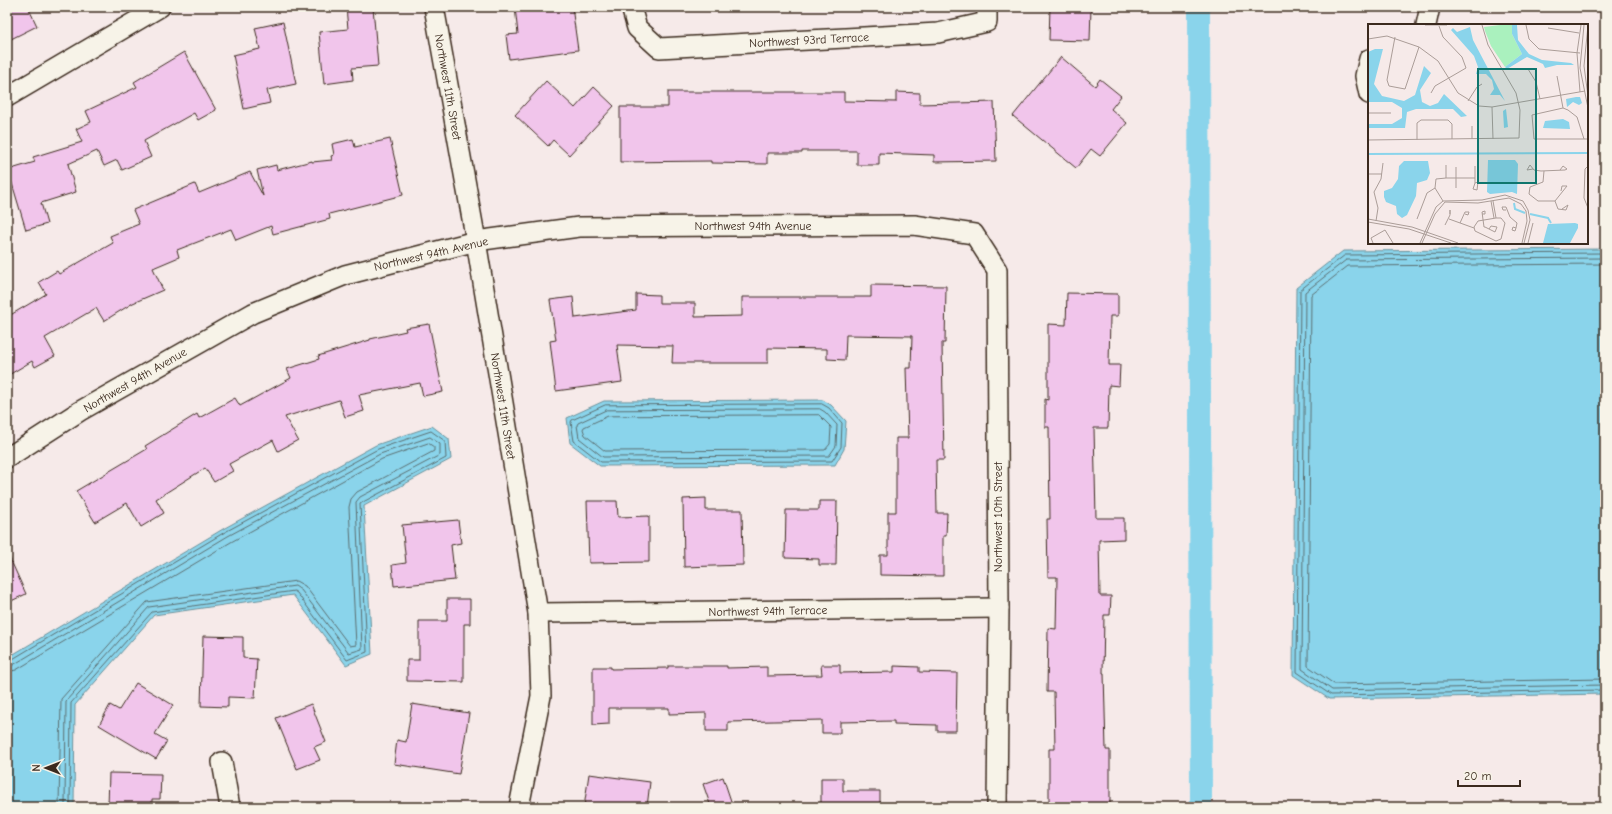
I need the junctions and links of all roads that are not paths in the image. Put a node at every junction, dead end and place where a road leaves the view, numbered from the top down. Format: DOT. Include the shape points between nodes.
graph roads {
  1 [pos="160,7"];
  2 [pos="434,7"];
  3 [pos="631,7"];
  4 [pos="1430,7"];
  5 [pos="987,14"];
  6 [pos="1426,24"];
  7 [pos="1368,63"];
  8 [pos="1368,90"];
  9 [pos="7,97"];
  10 [pos="974,234"];
  11 [pos="476,241"];
  12 [pos="7,458"];
  13 [pos="999,608"];
  14 [pos="538,614"];
  15 [pos="222,762"];
  16 [pos="230,807"];
  17 [pos="520,807"];
  18 [pos="997,807"];
  1 -- 9 [label="street"];
  2 -- 11 [label="street, Northwest 11th Street"];
  3 -- 5 [label="street, Northwest 93rd Terrace" via="637,28 659,48 938,33"];
  4 -- 6 [label="street"];
  7 -- 8 [label="street" via="1365,76"];
  10 -- 11 [label="street, Northwest 94th Avenue" via="914,225 579,227"];
  10 -- 13 [label="street, Northwest 10th Street" via="997,270"];
  11 -- 12 [label="street, Northwest 94th Avenue" via="345,275 253,313 80,411"];
  11 -- 14 [label="street, Northwest 11th Street"];
  13 -- 14 [label="street, Northwest 94th Terrace"];
  13 -- 18 [label="street, Northwest 10th Street"];
  14 -- 17 [label="street, Northwest 11th Street" via="541,696"];
  15 -- 16 [label="street"];
}
